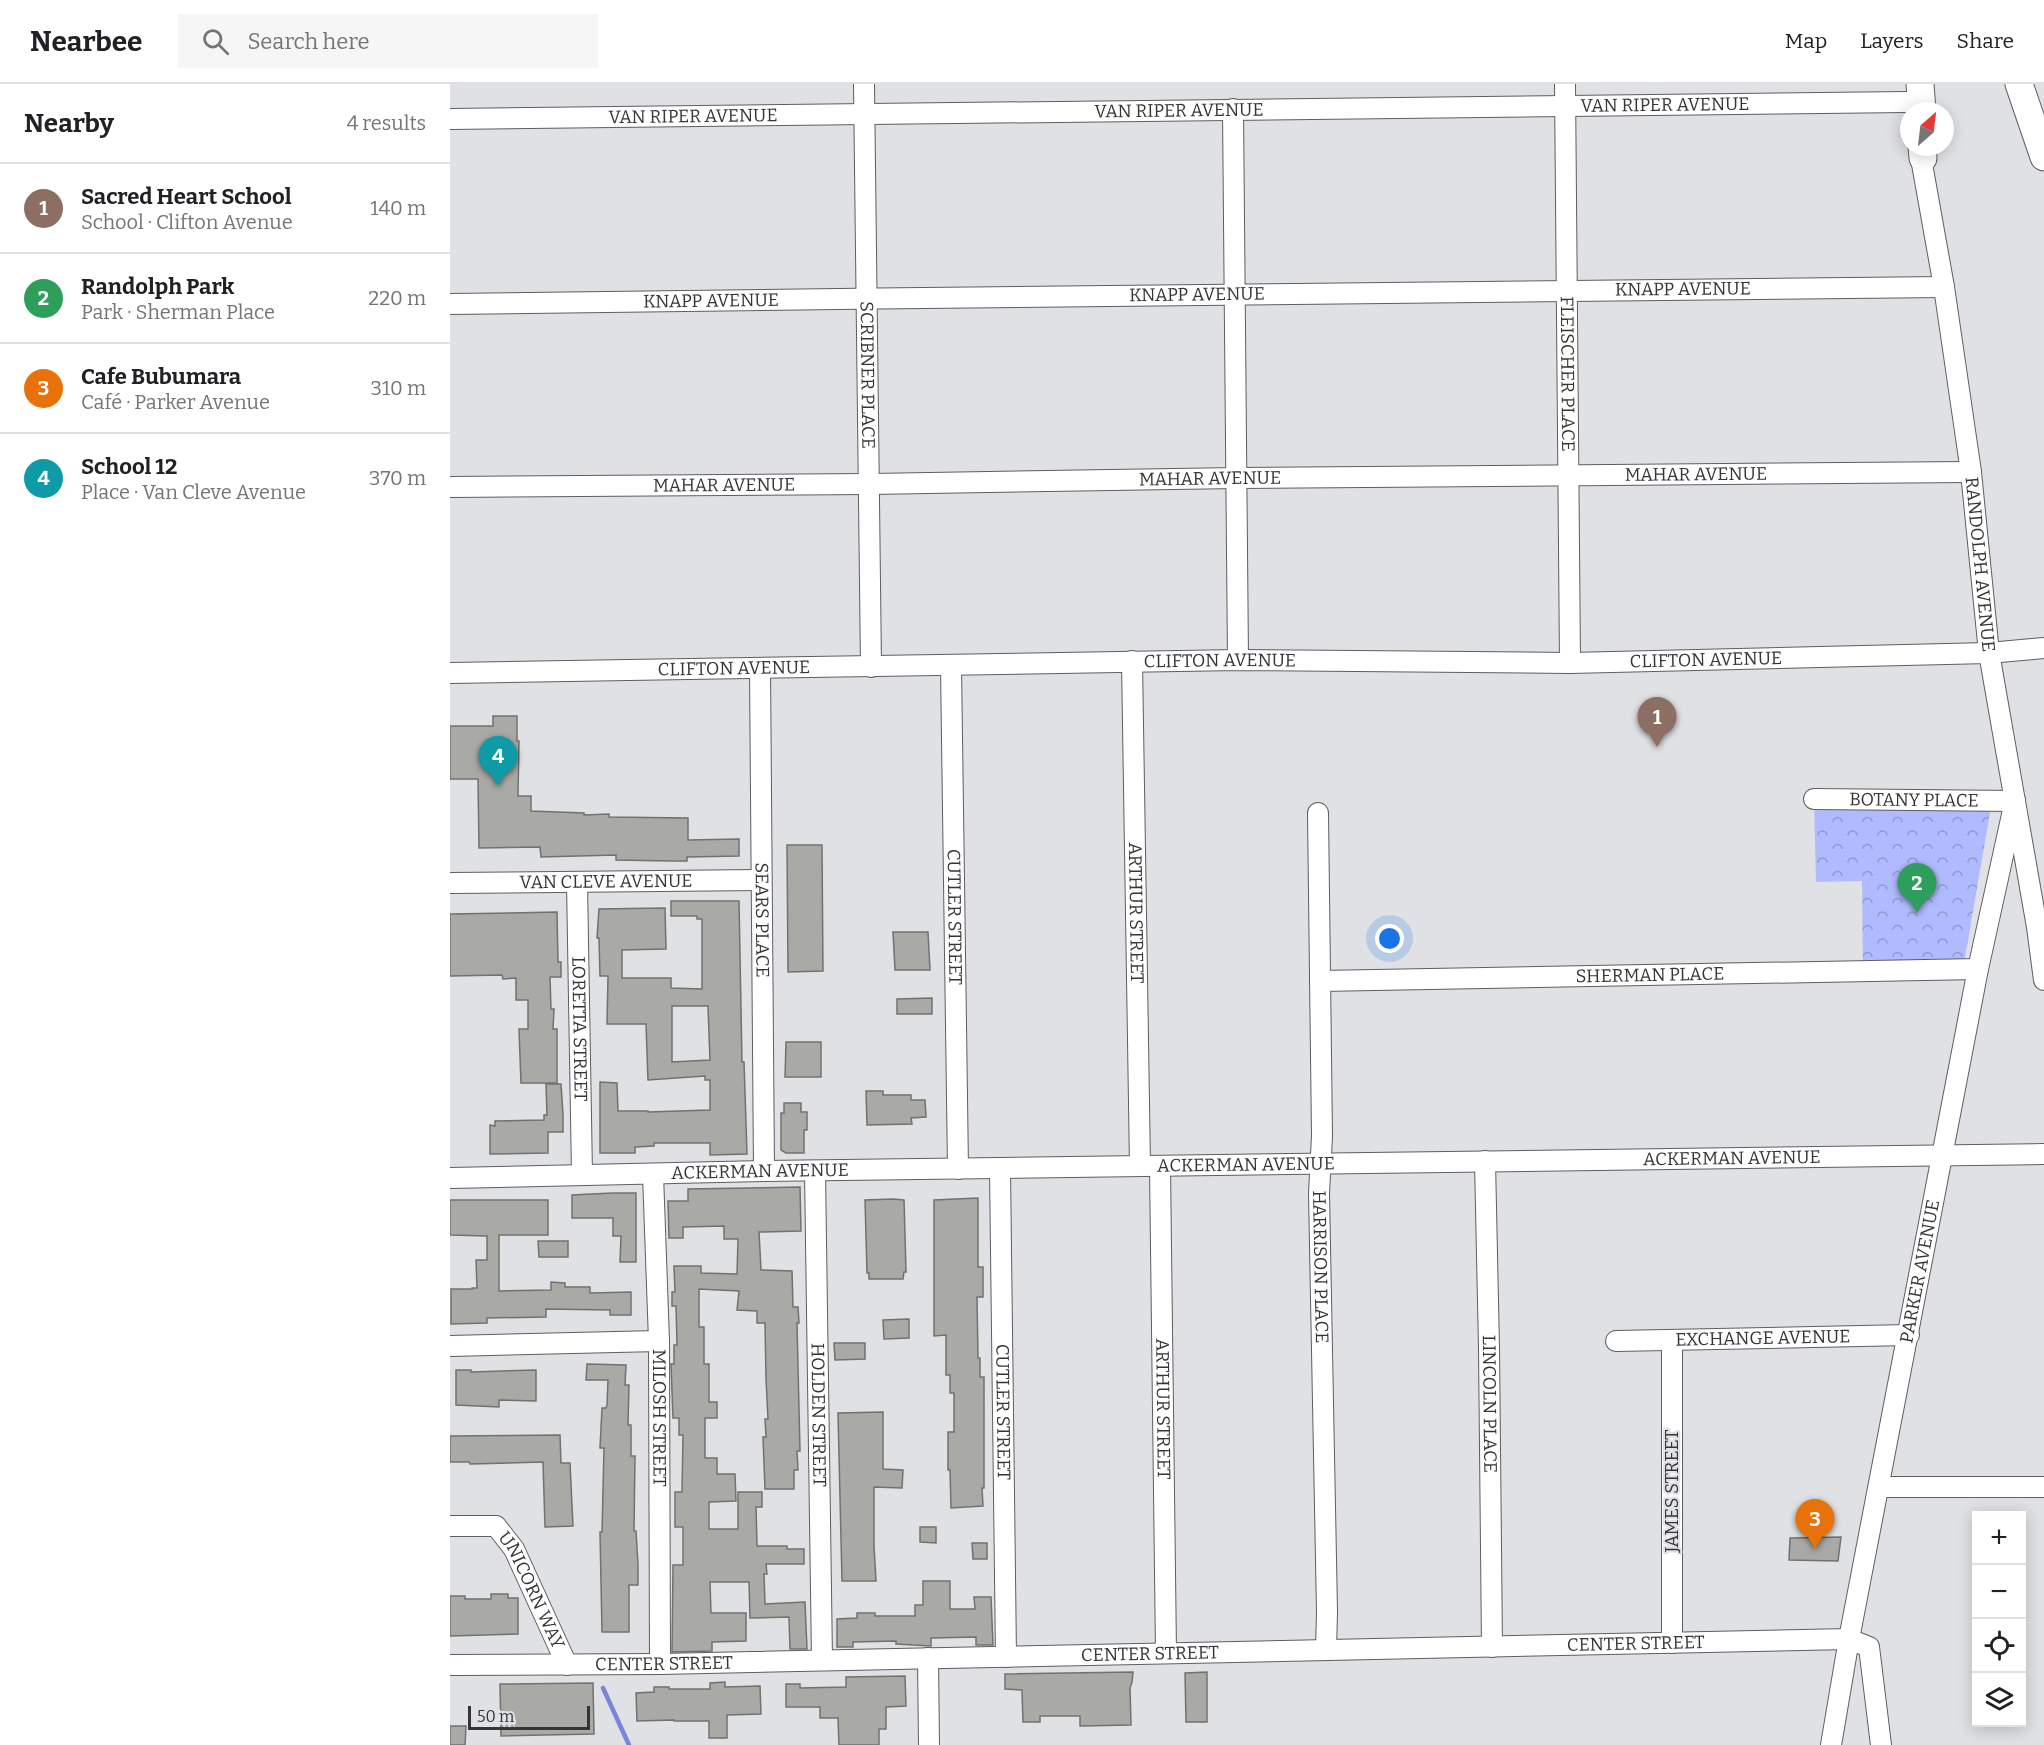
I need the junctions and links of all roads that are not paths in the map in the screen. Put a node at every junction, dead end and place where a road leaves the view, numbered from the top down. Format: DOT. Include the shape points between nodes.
graph roads {
  1 [pos="864,84"];
  2 [pos="1564,84"];
  3 [pos="2019,84"];
  4 [pos="1912,98"];
  5 [pos="1565,107"];
  6 [pos="1233,109"];
  7 [pos="864,115"];
  8 [pos="450,119"];
  9 [pos="1922,156"];
  10 [pos="2044,157"];
  11 [pos="1944,287"];
  12 [pos="1567,289"];
  13 [pos="1235,294"];
  14 [pos="868,300"];
  15 [pos="450,304"];
  16 [pos="1971,472"];
  17 [pos="1569,476"];
  18 [pos="1237,478"];
  19 [pos="870,484"];
  20 [pos="450,487"];
  21 [pos="2044,648"];
  22 [pos="1989,654"];
  23 [pos="1238,660"];
  24 [pos="1132,661"];
  25 [pos="1570,663"];
  26 [pos="951,665"];
  27 [pos="871,667"];
  28 [pos="760,668"];
  29 [pos="450,673"];
  30 [pos="1814,799"];
  31 [pos="2015,801"];
  32 [pos="1318,813"];
  33 [pos="761,880"];
  34 [pos="578,882"];
  35 [pos="450,884"];
  36 [pos="1978,969"];
  37 [pos="2044,980"];
  38 [pos="1320,981"];
  39 [pos="2044,1154"];
  40 [pos="1944,1155"];
  41 [pos="1485,1161"];
  42 [pos="1320,1164"];
  43 [pos="1150,1166"];
  44 [pos="1000,1168"];
  45 [pos="958,1169"];
  46 [pos="764,1171"];
  47 [pos="815,1171"];
  48 [pos="653,1174"];
  49 [pos="582,1175"];
  50 [pos="450,1178"];
  51 [pos="1909,1335"];
  52 [pos="1672,1340"];
  53 [pos="659,1341"];
  54 [pos="1616,1341"];
  55 [pos="450,1346"];
  56 [pos="1880,1487"];
  57 [pos="2044,1487"];
  58 [pos="450,1526"];
  59 [pos="1849,1640"];
  60 [pos="1672,1643"];
  61 [pos="1492,1647"];
  62 [pos="1326,1650"];
  63 [pos="1166,1653"];
  64 [pos="1006,1657"];
  65 [pos="928,1658"];
  66 [pos="822,1660"];
  67 [pos="660,1664"];
  68 [pos="450,1665"];
  69 [pos="567,1665"];
  70 [pos="929,1745"];
  71 [pos="1831,1745"];
  72 [pos="1881,1745"];
  1 -- 7 [label="street, SCRIBNER PLACE"];
  2 -- 5 [label="street, FLEISCHER PLACE"];
  3 -- 10 [label="highway"];
  4 -- 5 [label="street, VAN RIPER AVENUE"];
  5 -- 6 [label="street, VAN RIPER AVENUE"];
  5 -- 12 [label="street, FLEISCHER PLACE"];
  6 -- 7 [label="street, VAN RIPER AVENUE"];
  6 -- 13 [label="street"];
  7 -- 8 [label="street, VAN RIPER AVENUE"];
  7 -- 14 [label="street, SCRIBNER PLACE"];
  9 -- 11 [label="street, RANDOLPH AVENUE"];
  11 -- 12 [label="street, KNAPP AVENUE"];
  11 -- 16 [label="street, RANDOLPH AVENUE"];
  12 -- 13 [label="street, KNAPP AVENUE"];
  12 -- 17 [label="street, FLEISCHER PLACE"];
  13 -- 14 [label="street, KNAPP AVENUE"];
  13 -- 18 [label="street"];
  14 -- 15 [label="street, KNAPP AVENUE"];
  14 -- 19 [label="street, SCRIBNER PLACE"];
  16 -- 17 [label="street, MAHAR AVENUE"];
  16 -- 22 [label="street, RANDOLPH AVENUE"];
  17 -- 18 [label="street, MAHAR AVENUE"];
  17 -- 25 [label="street, FLEISCHER PLACE"];
  18 -- 19 [label="street, MAHAR AVENUE"];
  18 -- 23 [label="street"];
  19 -- 20 [label="street, MAHAR AVENUE"];
  19 -- 27 [label="street, SCRIBNER PLACE"];
  21 -- 22 [label="street, CLIFTON AVENUE"];
  22 -- 25 [label="street, CLIFTON AVENUE"];
  22 -- 31 [label="street, RANDOLPH AVENUE"];
  23 -- 24 [label="street, CLIFTON AVENUE"];
  23 -- 25 [label="street, CLIFTON AVENUE"];
  24 -- 26 [label="street, CLIFTON AVENUE"];
  24 -- 43 [label="street, ARTHUR STREET"];
  26 -- 27 [label="street, CLIFTON AVENUE"];
  26 -- 45 [label="street, CUTLER STREET"];
  27 -- 28 [label="street, CLIFTON AVENUE"];
  28 -- 29 [label="street, CLIFTON AVENUE"];
  28 -- 33 [label="street, SEARS PLACE"];
  30 -- 31 [label="street, BOTANY PLACE"];
  31 -- 36 [label="street, PARKER AVENUE"];
  31 -- 37 [label="street, RANDOLPH AVENUE"];
  32 -- 38 [label="street, HARRISON PLACE"];
  33 -- 34 [label="street, VAN CLEVE AVENUE"];
  33 -- 46 [label="street, SEARS PLACE"];
  34 -- 35 [label="street, VAN CLEVE AVENUE"];
  34 -- 49 [label="street, LORETTA STREET"];
  36 -- 38 [label="street, SHERMAN PLACE"];
  36 -- 40 [label="street, PARKER AVENUE"];
  38 -- 42 [label="street, HARRISON PLACE"];
  39 -- 40 [label="street, ACKERMAN AVENUE"];
  40 -- 41 [label="street, ACKERMAN AVENUE"];
  40 -- 51 [label="street, PARKER AVENUE"];
  41 -- 42 [label="street, ACKERMAN AVENUE"];
  41 -- 61 [label="street, LINCOLN PLACE"];
  42 -- 43 [label="street, ACKERMAN AVENUE"];
  42 -- 62 [label="street, HARRISON PLACE"];
  43 -- 44 [label="street, ACKERMAN AVENUE"];
  43 -- 63 [label="street, ARTHUR STREET"];
  44 -- 45 [label="street, ACKERMAN AVENUE"];
  44 -- 64 [label="street, CUTLER STREET"];
  45 -- 47 [label="street, ACKERMAN AVENUE"];
  46 -- 47 [label="street, ACKERMAN AVENUE"];
  46 -- 48 [label="street, ACKERMAN AVENUE"];
  47 -- 66 [label="street, HOLDEN STREET"];
  48 -- 49 [label="street, ACKERMAN AVENUE"];
  48 -- 53 [label="street, MILOSH STREET"];
  49 -- 50 [label="street, ACKERMAN AVENUE"];
  51 -- 52 [label="street, EXCHANGE AVENUE"];
  51 -- 56 [label="street, PARKER AVENUE"];
  52 -- 54 [label="street, EXCHANGE AVENUE"];
  52 -- 60 [label="street, JAMES STREET"];
  53 -- 55 [label="street"];
  53 -- 67 [label="street, MILOSH STREET"];
  56 -- 57 [label="street"];
  56 -- 59 [label="street, PARKER AVENUE"];
  58 -- 69 [label="street, UNICORN WAY" via="496,1526 514,1549"];
  59 -- 60 [label="street, CENTER STREET"];
  59 -- 71 [label="street, PARKER AVENUE"];
  59 -- 72 [label="street" via="1869,1647"];
  60 -- 61 [label="street, CENTER STREET"];
  61 -- 62 [label="street, CENTER STREET"];
  62 -- 63 [label="street, CENTER STREET"];
  63 -- 64 [label="street, CENTER STREET"];
  64 -- 65 [label="street, CENTER STREET"];
  65 -- 66 [label="street, CENTER STREET"];
  65 -- 70 [label="street"];
  66 -- 67 [label="street, CENTER STREET"];
  67 -- 69 [label="street, CENTER STREET"];
  68 -- 69 [label="street, CENTER STREET"];
}
